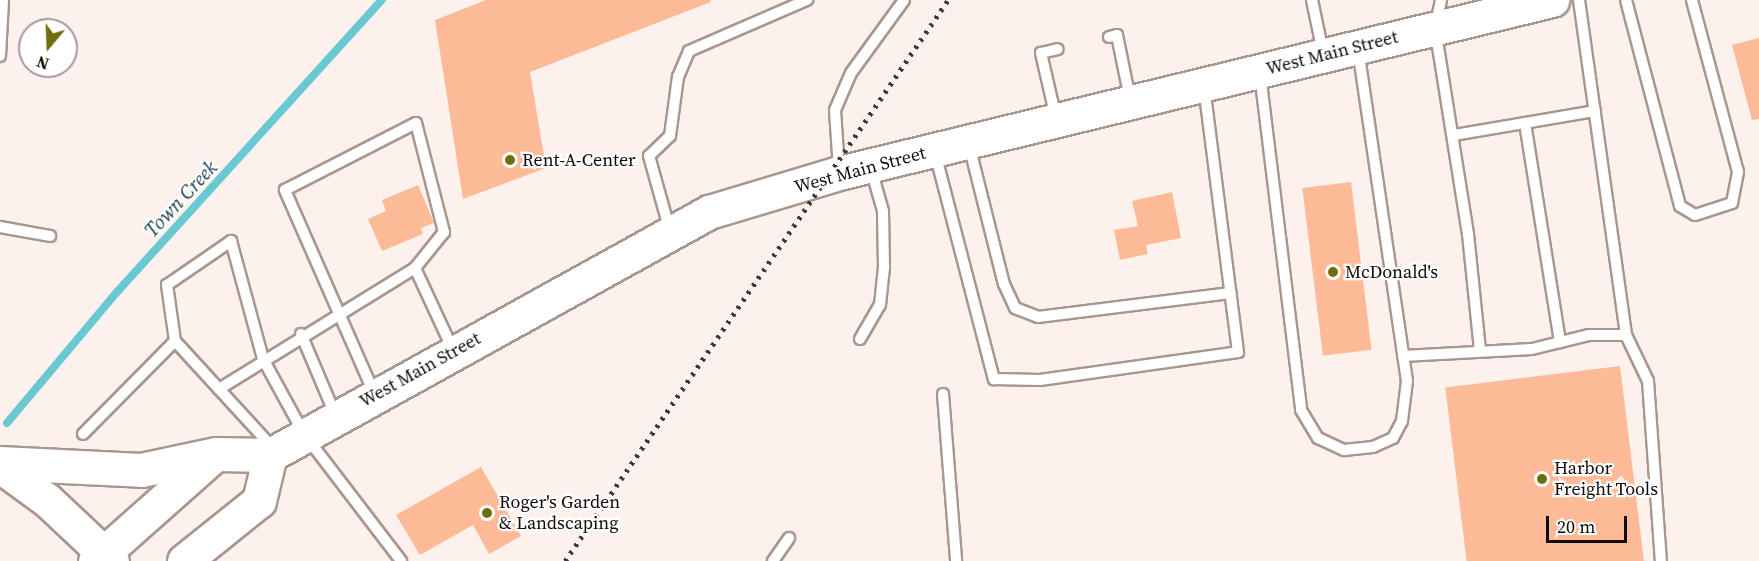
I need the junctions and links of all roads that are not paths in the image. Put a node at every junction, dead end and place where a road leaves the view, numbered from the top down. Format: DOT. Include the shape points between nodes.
graph roads {
  1 [pos="3,0"];
  2 [pos="807,0"];
  3 [pos="889,0"];
  4 [pos="1312,0"];
  5 [pos="1552,0"];
  6 [pos="1579,0"];
  7 [pos="1626,0"];
  8 [pos="1692,0"];
  9 [pos="901,4"];
  10 [pos="1438,14"];
  11 [pos="1109,37"];
  12 [pos="1358,47"];
  13 [pos="1058,49"];
  14 [pos="1324,55"];
  15 [pos="0,56"];
  16 [pos="1259,71"];
  17 [pos="1203,85"];
  18 [pos="1131,102"];
  19 [pos="1595,111"];
  20 [pos="1057,120"];
  21 [pos="1525,123"];
  22 [pos="1454,135"];
  23 [pos="968,142"];
  24 [pos="934,150"];
  25 [pos="855,169"];
  26 [pos="0,227"];
  27 [pos="670,231"];
  28 [pos="50,236"];
  29 [pos="415,268"];
  30 [pos="1231,293"];
  31 [pos="336,311"];
  32 [pos="301,334"];
  33 [pos="1626,335"];
  34 [pos="860,339"];
  35 [pos="175,341"];
  36 [pos="1560,342"];
  37 [pos="1480,351"];
  38 [pos="454,352"];
  39 [pos="1403,356"];
  40 [pos="263,358"];
  41 [pos="219,389"];
  42 [pos="943,394"];
  43 [pos="375,396"];
  44 [pos="336,417"];
  45 [pos="83,434"];
  46 [pos="304,434"];
  47 [pos="273,453"];
  48 [pos="216,454"];
  49 [pos="0,464"];
  50 [pos="789,537"];
  51 [pos="104,558"];
  52 [pos="184,561"];
  53 [pos="401,561"];
  54 [pos="773,561"];
  55 [pos="956,561"];
  56 [pos="1661,561"];
  1 -- 15 [label="lane"];
  2 -- 27 [label="lane" via="689,51 678,77 670,136 649,156"];
  3 -- 9 [label="lane"];
  4 -- 14 [label="lane"];
  5 -- 10 [label="main road, West Main Street"];
  6 -- 19 [label="lane"];
  7 -- 8 [label="lane" via="1680,206 1695,215 1732,203 1738,172"];
  9 -- 25 [label="lane" via="851,73 835,110"];
  10 -- 12 [label="main road, West Main Street"];
  10 -- 22 [label="lane"];
  11 -- 18 [label="lane" via="1117,35"];
  12 -- 14 [label="main road, West Main Street"];
  12 -- 39 [label="lane"];
  13 -- 20 [label="lane" via="1041,53"];
  14 -- 16 [label="main road, West Main Street"];
  16 -- 17 [label="main road, West Main Street"];
  16 -- 39 [label="lane" via="1301,410 1318,438 1344,450 1394,438 1402,422 1407,381"];
  17 -- 18 [label="main road, West Main Street"];
  17 -- 30 [label="lane"];
  18 -- 20 [label="main road, West Main Street"];
  19 -- 21 [label="lane"];
  19 -- 33 [label="lane"];
  20 -- 23 [label="main road, West Main Street"];
  21 -- 22 [label="lane"];
  21 -- 36 [label="lane"];
  22 -- 37 [label="lane"];
  23 -- 24 [label="main road, West Main Street"];
  23 -- 30 [label="lane" via="1004,284 1015,308 1038,317"];
  24 -- 25 [label="main road, West Main Street"];
  24 -- 30 [label="lane" via="994,380 1040,380 1238,352"];
  25 -- 27 [label="main road, West Main Street" via="709,212"];
  25 -- 34 [label="lane" via="883,211 880,305"];
  26 -- 28 [label="lane"];
  27 -- 38 [label="main road, West Main Street"];
  29 -- 31 [label="lane"];
  29 -- 31 [label="lane" via="444,232 416,123 285,190"];
  29 -- 38 [label="lane"];
  31 -- 32 [label="lane"];
  31 -- 43 [label="lane"];
  32 -- 40 [label="lane"];
  32 -- 44 [label="lane"];
  33 -- 36 [label="lane"];
  33 -- 56 [label="lane" via="1648,381"];
  35 -- 40 [label="lane" via="167,285 231,241"];
  35 -- 41 [label="lane"];
  35 -- 45 [label="lane"];
  36 -- 37 [label="lane"];
  37 -- 39 [label="lane"];
  38 -- 43 [label="main road, West Main Street"];
  40 -- 41 [label="lane"];
  40 -- 46 [label="lane"];
  41 -- 47 [label="lane"];
  42 -- 55 [label="lane"];
  43 -- 44 [label="main road, West Main Street"];
  44 -- 46 [label="main road, West Main Street"];
  46 -- 47 [label="main road, West Main Street"];
  46 -- 53 [label="lane"];
  47 -- 48 [label="main road"];
  47 -- 52 [label="main road" via="260,501"];
  48 -- 49 [label="main road" via="141,470"];
  48 -- 51 [label="main road"];
  49 -- 51 [label="main road"];
  50 -- 54 [label="lane"];
}
